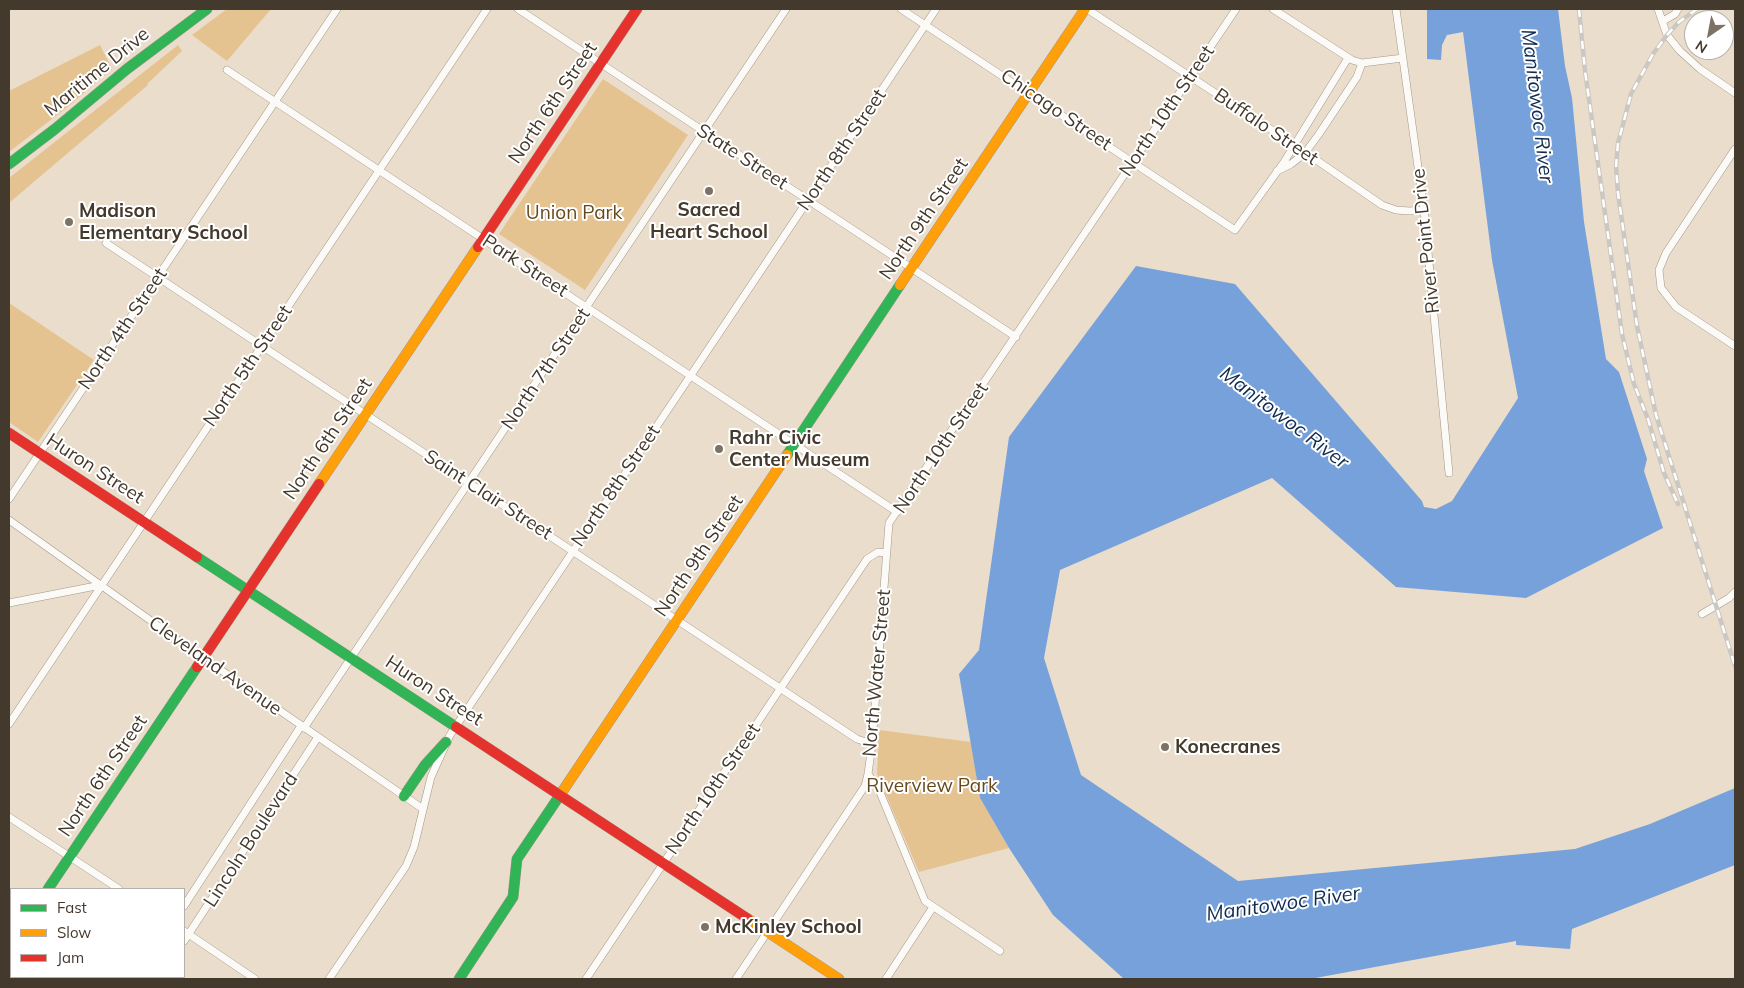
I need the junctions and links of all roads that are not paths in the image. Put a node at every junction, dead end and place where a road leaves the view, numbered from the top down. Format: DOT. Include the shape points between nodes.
graph roads {
  1 [pos="207,9"];
  2 [pos="337,9"];
  3 [pos="487,9"];
  4 [pos="518,9"];
  5 [pos="637,9"];
  6 [pos="786,9"];
  7 [pos="901,9"];
  8 [pos="936,9"];
  9 [pos="1086,9"];
  10 [pos="1236,9"];
  11 [pos="1273,9"];
  12 [pos="1396,9"];
  13 [pos="1658,9"];
  14 [pos="1678,9"];
  15 [pos="1662,21"];
  16 [pos="926,24"];
  17 [pos="1348,58"];
  18 [pos="1403,58"];
  19 [pos="601,63"];
  20 [pos="1362,63"];
  21 [pos="227,70"];
  22 [pos="1190,77"];
  23 [pos="1029,92"];
  24 [pos="1735,93"];
  25 [pos="275,102"];
  26 [pos="705,132"];
  27 [pos="1293,144"];
  28 [pos="1735,149"];
  29 [pos="1305,153"];
  30 [pos="1133,162"];
  31 [pos="9,164"];
  32 [pos="379,170"];
  33 [pos="1276,172"];
  34 [pos="808,200"];
  35 [pos="1424,210"];
  36 [pos="483,239"];
  37 [pos="106,243"];
  38 [pos="912,269"];
  39 [pos="158,278"];
  40 [pos="587,306"];
  41 [pos="1016,337"];
  42 [pos="262,345"];
  43 [pos="1735,346"];
  44 [pos="690,376"];
  45 [pos="365,414"];
  46 [pos="9,433"];
  47 [pos="794,444"];
  48 [pos="40,454"];
  49 [pos="1448,473"];
  50 [pos="469,483"];
  51 [pos="9,499"];
  52 [pos="897,512"];
  53 [pos="9,520"];
  54 [pos="144,522"];
  55 [pos="573,550"];
  56 [pos="886,554"];
  57 [pos="101,585"];
  58 [pos="248,590"];
  59 [pos="1735,592"];
  60 [pos="9,603"];
  61 [pos="1702,614"];
  62 [pos="677,620"];
  63 [pos="202,657"];
  64 [pos="352,658"];
  65 [pos="782,688"];
  66 [pos="9,724"];
  67 [pos="456,726"];
  68 [pos="303,727"];
  69 [pos="318,737"];
  70 [pos="446,742"];
  71 [pos="872,744"];
  72 [pos="868,774"];
  73 [pos="404,796"];
  74 [pos="559,796"];
  75 [pos="423,809"];
  76 [pos="9,817"];
  77 [pos="70,857"];
  78 [pos="664,864"];
  79 [pos="49,888"];
  80 [pos="117,888"];
  81 [pos="185,904"];
  82 [pos="933,907"];
  83 [pos="768,932"];
  84 [pos="186,933"];
  85 [pos="1000,951"];
  86 [pos="255,979"];
  87 [pos="329,979"];
  88 [pos="459,979"];
  89 [pos="586,979"];
  90 [pos="736,979"];
  91 [pos="839,979"];
  92 [pos="886,979"];
  1 -- 31 [label="street, Maritime Drive"];
  2 -- 25 [label="street, North 4th Street"];
  3 -- 32 [label="street, North 5th Street"];
  4 -- 19 [label="street, State Street"];
  5 -- 19 [label="street, North 6th Street"];
  6 -- 26 [label="street, North 7th Street"];
  7 -- 16 [label="street, Chicago Street"];
  8 -- 16 [label="street, North 8th Street"];
  9 -- 22 [label="street, Buffalo Street"];
  9 -- 23 [label="street, North 9th Street"];
  10 -- 22 [label="street, North 10th Street"];
  11 -- 17 [label="street"];
  12 -- 18 [label="street, River Point Drive"];
  13 -- 15 [label="street"];
  14 -- 15 [label="street"];
  15 -- 24 [label="street" via="1667,35 1680,51"];
  16 -- 23 [label="street, Chicago Street"];
  16 -- 34 [label="street, North 8th Street"];
  17 -- 20 [label="street"];
  17 -- 27 [label="street"];
  18 -- 20 [label="street"];
  18 -- 35 [label="street, River Point Drive"];
  19 -- 26 [label="street, State Street"];
  19 -- 36 [label="street, North 6th Street"];
  20 -- 29 [label="street" via="1357,77"];
  21 -- 25 [label="street, Park Street"];
  22 -- 27 [label="street, Buffalo Street"];
  22 -- 30 [label="street, North 10th Street"];
  23 -- 30 [label="street, Chicago Street"];
  23 -- 38 [label="street, North 9th Street"];
  25 -- 32 [label="street, Park Street"];
  25 -- 39 [label="street, North 4th Street"];
  26 -- 34 [label="street, State Street"];
  26 -- 40 [label="street, North 7th Street"];
  27 -- 29 [label="street, Buffalo Street"];
  27 -- 33 [label="street"];
  28 -- 43 [label="street" via="1666,252 1659,270 1661,288 1676,307"];
  29 -- 33 [label="street"];
  29 -- 35 [label="street, Buffalo Street" via="1382,205 1396,210"];
  30 -- 33 [label="street, Chicago Street" via="1235,230"];
  30 -- 41 [label="street, North 10th Street"];
  32 -- 36 [label="street, Park Street"];
  32 -- 42 [label="street, North 5th Street"];
  34 -- 38 [label="street, State Street"];
  34 -- 44 [label="street, North 8th Street"];
  35 -- 49 [label="street, River Point Drive"];
  36 -- 40 [label="street, Park Street"];
  36 -- 45 [label="street, North 6th Street"];
  37 -- 39 [label="street, Saint Clair Street"];
  38 -- 41 [label="street, State Street"];
  38 -- 47 [label="street, North 9th Street"];
  39 -- 42 [label="street, Saint Clair Street"];
  39 -- 48 [label="street, North 4th Street"];
  40 -- 44 [label="street, Park Street"];
  40 -- 50 [label="street, North 7th Street"];
  41 -- 52 [label="street, North 10th Street"];
  42 -- 45 [label="street, Saint Clair Street"];
  42 -- 54 [label="street, North 5th Street"];
  44 -- 47 [label="street, Park Street"];
  44 -- 55 [label="street, North 8th Street"];
  45 -- 50 [label="street, Saint Clair Street"];
  45 -- 58 [label="street, North 6th Street"];
  46 -- 48 [label="street, Huron Street"];
  47 -- 52 [label="street, Park Street"];
  47 -- 62 [label="street, North 9th Street"];
  48 -- 51 [label="street, North 4th Street"];
  48 -- 54 [label="street, Huron Street"];
  50 -- 55 [label="street, Saint Clair Street"];
  50 -- 64 [label="street, North 7th Street"];
  52 -- 56 [label="street, North 10th Street" via="890,523"];
  53 -- 57 [label="street, Cleveland Avenue"];
  54 -- 57 [label="street, North 5th Street"];
  54 -- 58 [label="street, Huron Street"];
  55 -- 62 [label="street, Saint Clair Street"];
  55 -- 67 [label="street, North 8th Street"];
  56 -- 65 [label="street, North 10th Street" via="878,552 867,560"];
  56 -- 71 [label="street, North Water Street"];
  57 -- 60 [label="street"];
  57 -- 63 [label="street, Cleveland Avenue"];
  57 -- 66 [label="street, North 5th Street"];
  58 -- 63 [label="street, North 6th Street"];
  58 -- 64 [label="street, Huron Street"];
  59 -- 61 [label="street"];
  62 -- 65 [label="street, Saint Clair Street"];
  62 -- 74 [label="street, North 9th Street"];
  63 -- 68 [label="street, Cleveland Avenue"];
  63 -- 77 [label="street, North 6th Street"];
  64 -- 67 [label="street, Huron Street"];
  64 -- 68 [label="street, North 7th Street"];
  65 -- 71 [label="street, Saint Clair Street" via="857,739"];
  65 -- 78 [label="street, North 10th Street"];
  67 -- 70 [label="street, North 8th Street"];
  67 -- 74 [label="street, Huron Street"];
  68 -- 69 [label="street, Cleveland Avenue"];
  68 -- 81 [label="street, Lincoln Boulevard"];
  69 -- 73 [label="street, Cleveland Avenue"];
  69 -- 84 [label="street, Lincoln Boulevard"];
  70 -- 73 [label="street"];
  70 -- 75 [label="street, North 8th Street" via="431,777"];
  71 -- 72 [label="street, North Water Street"];
  72 -- 82 [label="street, North Water Street" via="879,790 926,900"];
  72 -- 83 [label="street" via="865,786"];
  73 -- 75 [label="street, Cleveland Avenue"];
  74 -- 78 [label="street, Huron Street"];
  74 -- 88 [label="street, North 9th Street" via="517,859 513,897"];
  75 -- 87 [label="street, North 8th Street" via="406,866"];
  76 -- 77 [label="street"];
  77 -- 79 [label="street, North 6th Street"];
  77 -- 80 [label="street"];
  78 -- 83 [label="street, Huron Street"];
  78 -- 89 [label="street, North 10th Street"];
  82 -- 85 [label="street, North Water Street"];
  82 -- 92 [label="street"];
  83 -- 90 [label="street"];
  83 -- 91 [label="street, Huron Street"];
  84 -- 86 [label="street"];
}
